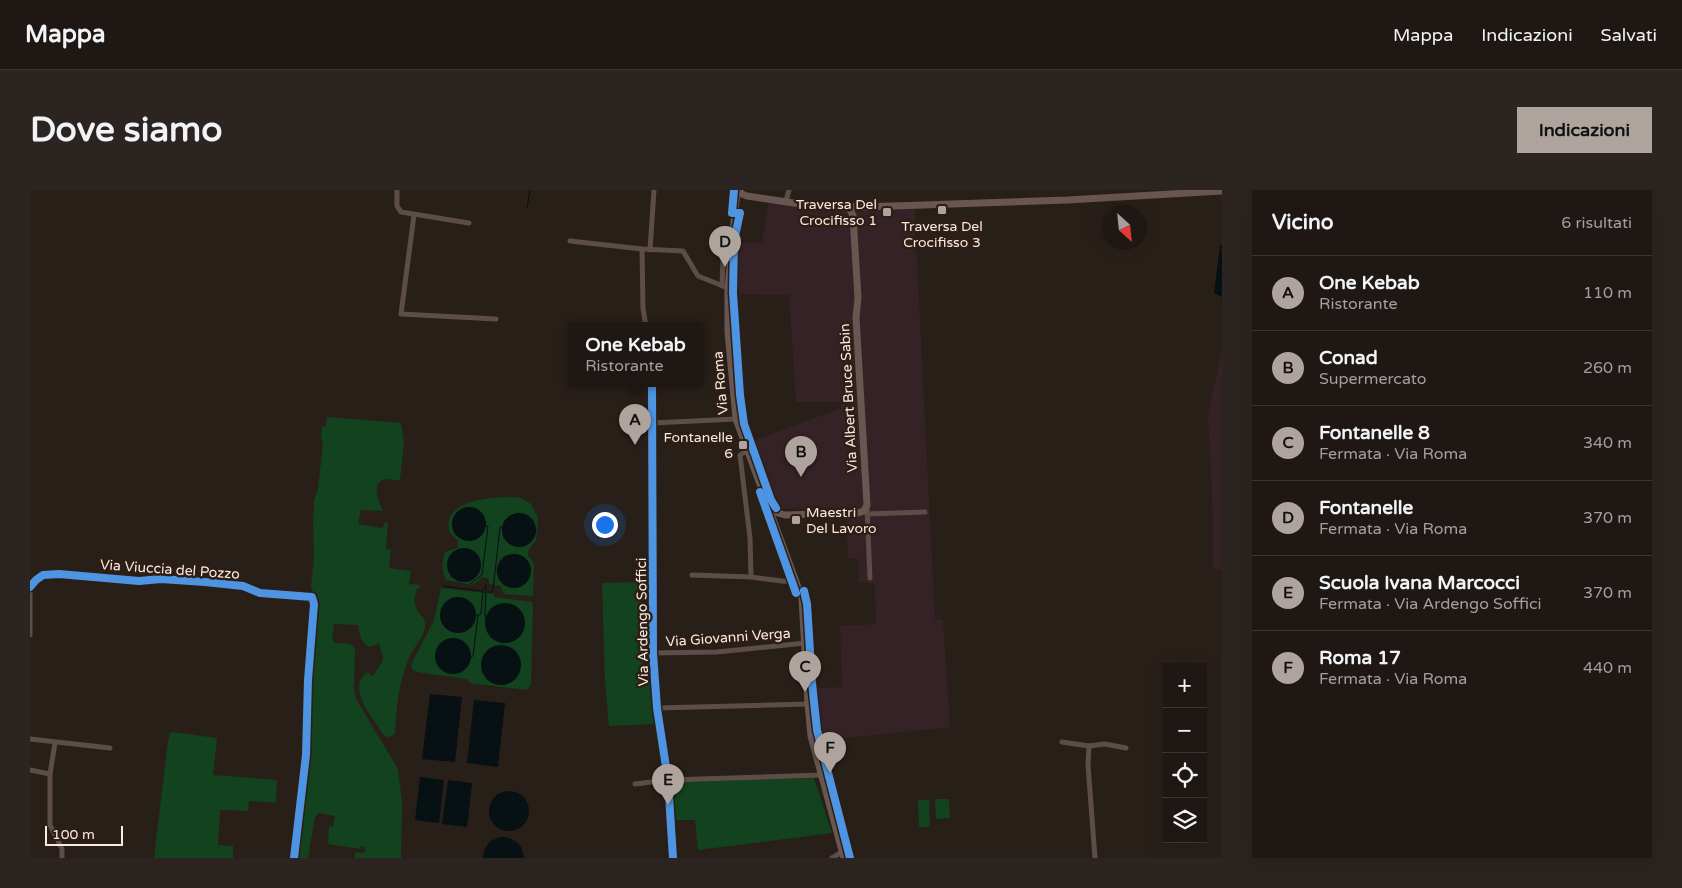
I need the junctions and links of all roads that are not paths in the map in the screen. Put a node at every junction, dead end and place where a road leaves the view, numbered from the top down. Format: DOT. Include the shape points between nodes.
graph roads {
  1 [pos="397,190"];
  2 [pos="654,190"];
  3 [pos="738,190"];
  4 [pos="789,190"];
  5 [pos="1222,191"];
  6 [pos="747,196"];
  7 [pos="786,201"];
  8 [pos="736,204"];
  9 [pos="842,206"];
  10 [pos="864,207"];
  11 [pos="414,214"];
  12 [pos="853,216"];
  13 [pos="469,223"];
  14 [pos="570,241"];
  15 [pos="642,249"];
  16 [pos="650,250"];
  17 [pos="725,287"];
  18 [pos="496,319"];
  19 [pos="645,322"];
  20 [pos="652,387"];
  21 [pos="736,419"];
  22 [pos="652,424"];
  23 [pos="748,450"];
  24 [pos="765,499"];
  25 [pos="866,505"];
  26 [pos="925,512"];
  27 [pos="858,514"];
  28 [pos="867,514"];
  29 [pos="785,515"];
  30 [pos="867,522"];
  31 [pos="777,533"];
  32 [pos="692,575"];
  33 [pos="751,577"];
  34 [pos="870,578"];
  35 [pos="796,582"];
  36 [pos="30,586"];
  37 [pos="30,593"];
  38 [pos="30,635"];
  39 [pos="805,643"];
  40 [pos="653,653"];
  41 [pos="808,704"];
  42 [pos="657,708"];
  43 [pos="30,739"];
  44 [pos="1062,742"];
  45 [pos="55,743"];
  46 [pos="1089,746"];
  47 [pos="110,748"];
  48 [pos="1126,748"];
  49 [pos="30,770"];
  50 [pos="50,774"];
  51 [pos="822,775"];
  52 [pos="668,780"];
  53 [pos="634,784"];
  54 [pos="843,855"];
  55 [pos="62,858"];
  56 [pos="294,858"];
  57 [pos="673,858"];
  58 [pos="832,858"];
  59 [pos="1095,858"];
  1 -- 11 [label="street" via="397,206 401,212"];
  2 -- 16 [label="street"];
  3 -- 6 [label="main road"];
  3 -- 8 [label="main road, Via Roma"];
  4 -- 7 [label="street"];
  5 -- 10 [label="main road" via="1077,200"];
  6 -- 7 [label="main road"];
  6 -- 8 [label="main road"];
  7 -- 9 [label="main road"];
  8 -- 17 [label="main road, Via Roma"];
  9 -- 10 [label="main road"];
  9 -- 12 [label="main road"];
  10 -- 12 [label="main road" via="855,210"];
  11 -- 13 [label="street"];
  11 -- 18 [label="street" via="401,314"];
  12 -- 25 [label="main road, Via Albert Bruce Sabin"];
  14 -- 15 [label="street"];
  15 -- 16 [label="street"];
  15 -- 19 [label="street"];
  16 -- 17 [label="street" via="683,251 698,276"];
  17 -- 21 [label="main road, Via Roma"];
  20 -- 22 [label="street, Via Ardengo Soffici"];
  21 -- 22 [label="street"];
  21 -- 23 [label="main road, Via Roma"];
  22 -- 40 [label="street, Via Ardengo Soffici"];
  23 -- 24 [label="main road, Via Roma"];
  23 -- 33 [label="street" via="740,455 750,538"];
  24 -- 29 [label="main road" via="772,508"];
  24 -- 31 [label="main road, Via Roma"];
  25 -- 27 [label="main road"];
  25 -- 28 [label="street, Via Albert Bruce Sabin"];
  26 -- 28 [label="street"];
  27 -- 29 [label="main road"];
  27 -- 30 [label="street"];
  28 -- 30 [label="street, Via Albert Bruce Sabin"];
  29 -- 31 [label="main road" via="778,520"];
  30 -- 34 [label="street, Via Albert Bruce Sabin"];
  31 -- 35 [label="main road, Via Roma"];
  32 -- 33 [label="street"];
  33 -- 35 [label="street"];
  35 -- 39 [label="main road, Via Roma" via="803,604"];
  36 -- 56 [label="street, Via Viuccia del Pozzo" via="43,575 59,574 139,581 205,582 242,586 260,593 312,597 306,755"];
  37 -- 38 [label="street"];
  39 -- 40 [label="street, Via Giovanni Verga" via="717,652"];
  39 -- 41 [label="main road, Via Roma"];
  40 -- 42 [label="street, Via Ardengo Soffici"];
  41 -- 42 [label="street"];
  41 -- 51 [label="main road, Via Roma" via="811,736"];
  42 -- 52 [label="street, Via Ardengo Soffici"];
  43 -- 45 [label="street"];
  44 -- 46 [label="street"];
  45 -- 47 [label="street"];
  45 -- 50 [label="street"];
  46 -- 48 [label="street" via="1105,744"];
  46 -- 59 [label="street"];
  49 -- 50 [label="street"];
  50 -- 55 [label="street" via="50,825 62,849"];
  51 -- 52 [label="street"];
  51 -- 54 [label="main road, Via Roma"];
  52 -- 53 [label="street"];
  52 -- 57 [label="street, Via Ardengo Soffici"];
  54 -- 58 [label="street"];
}
